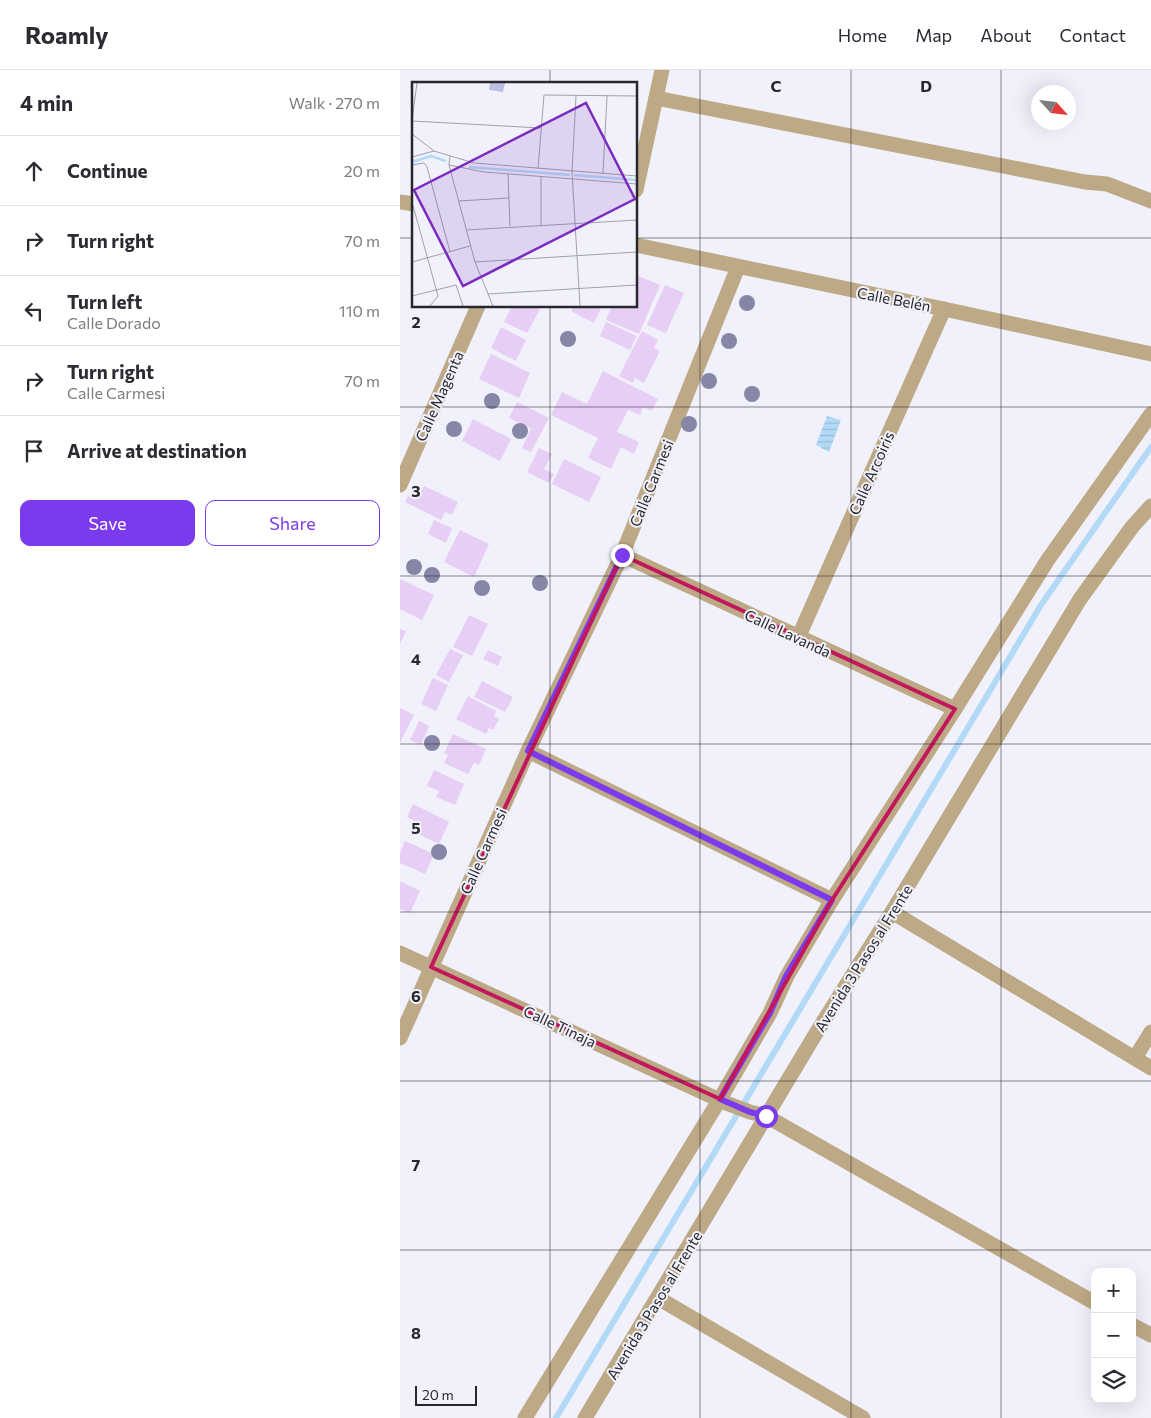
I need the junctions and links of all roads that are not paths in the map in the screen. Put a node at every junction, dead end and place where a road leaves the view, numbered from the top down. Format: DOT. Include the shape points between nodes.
graph roads {
  1 [pos="662,70"];
  2 [pos="656,98"];
  3 [pos="638,181"];
  4 [pos="1151,201"];
  5 [pos="638,245"];
  6 [pos="738,267"];
  7 [pos="477,308"];
  8 [pos="944,309"];
  9 [pos="1151,354"];
  10 [pos="1151,414"];
  11 [pos="400,485"];
  12 [pos="1151,506"];
  13 [pos="622,555"];
  14 [pos="798,638"];
  15 [pos="955,710"];
  16 [pos="528,751"];
  17 [pos="832,900"];
  18 [pos="892,912"];
  19 [pos="400,953"];
  20 [pos="431,967"];
  21 [pos="1151,1032"];
  22 [pos="400,1038"];
  23 [pos="1135,1058"];
  24 [pos="1151,1068"];
  25 [pos="723,1101"];
  26 [pos="766,1116"];
  27 [pos="658,1298"];
  28 [pos="1091,1301"];
  29 [pos="1136,1327"];
  30 [pos="1151,1335"];
  31 [pos="525,1418"];
  32 [pos="585,1418"];
  33 [pos="863,1418"];
  1 -- 2 [label="street"];
  2 -- 3 [label="street"];
  2 -- 4 [label="street" via="1107,184"];
  5 -- 6 [label="street, Calle Belén"];
  6 -- 8 [label="street, Calle Belén"];
  6 -- 13 [label="street, Calle Carmesi"];
  7 -- 11 [label="street, Calle Magenta"];
  8 -- 9 [label="street, Calle Belén"];
  8 -- 14 [label="street, Calle Arcoiris"];
  10 -- 15 [label="street" via="1047,561"];
  12 -- 18 [label="street, Avenida 3 Pasos al Frente" via="1080,599"];
  13 -- 14 [label="street, Calle Lavanda"];
  13 -- 16 [label="street, Calle Carmesi"];
  14 -- 15 [label="street, Calle Lavanda"];
  15 -- 17 [label="street"];
  16 -- 17 [label="street"];
  16 -- 20 [label="street, Calle Carmesi"];
  17 -- 25 [label="street" via="786,976"];
  18 -- 23 [label="street"];
  18 -- 26 [label="street, Avenida 3 Pasos al Frente"];
  19 -- 20 [label="street, Calle Tinaja"];
  20 -- 22 [label="street, Calle Carmesi"];
  20 -- 25 [label="street, Calle Tinaja"];
  21 -- 23 [label="street"];
  23 -- 24 [label="street"];
  25 -- 26 [label="street, Calle Tinaja"];
  25 -- 31 [label="street"];
  26 -- 27 [label="street, Avenida 3 Pasos al Frente"];
  26 -- 28 [label="street, Calle Tinaja"];
  27 -- 32 [label="street, Avenida 3 Pasos al Frente"];
  27 -- 33 [label="street"];
  29 -- 30 [label="street"];
}
